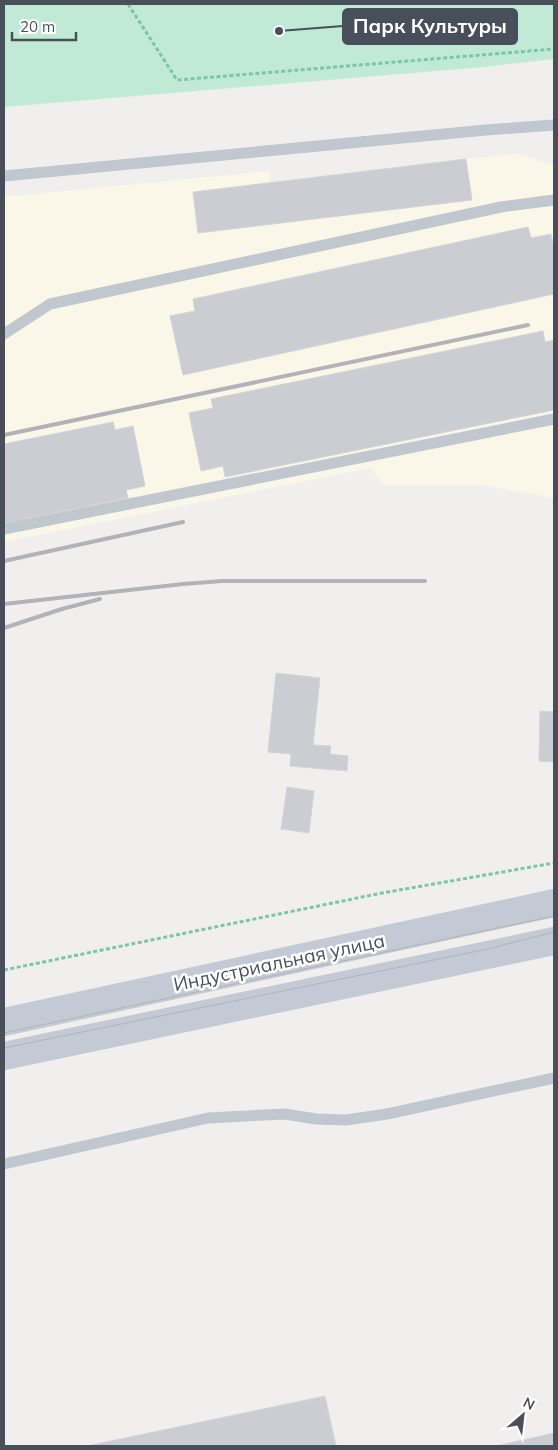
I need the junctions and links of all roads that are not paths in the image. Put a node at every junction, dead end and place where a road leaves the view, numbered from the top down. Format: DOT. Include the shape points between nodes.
graph roads {
  1 [pos="554,125"];
  2 [pos="4,176"];
  3 [pos="554,200"];
  4 [pos="4,334"];
  5 [pos="554,419"];
  6 [pos="4,529"];
  7 [pos="554,903"];
  8 [pos="554,941"];
  9 [pos="4,1022"];
  10 [pos="4,1056"];
  11 [pos="554,1078"];
  12 [pos="4,1164"];
  1 -- 2 [label="lane"];
  3 -- 4 [label="lane" via="501,207 50,304"];
  5 -- 6 [label="lane"];
  7 -- 9 [label="main road, Индустриальная улица"];
  8 -- 10 [label="main road, Индустриальная улица"];
  11 -- 12 [label="lane" via="346,1120 285,1114 208,1118"];
}
